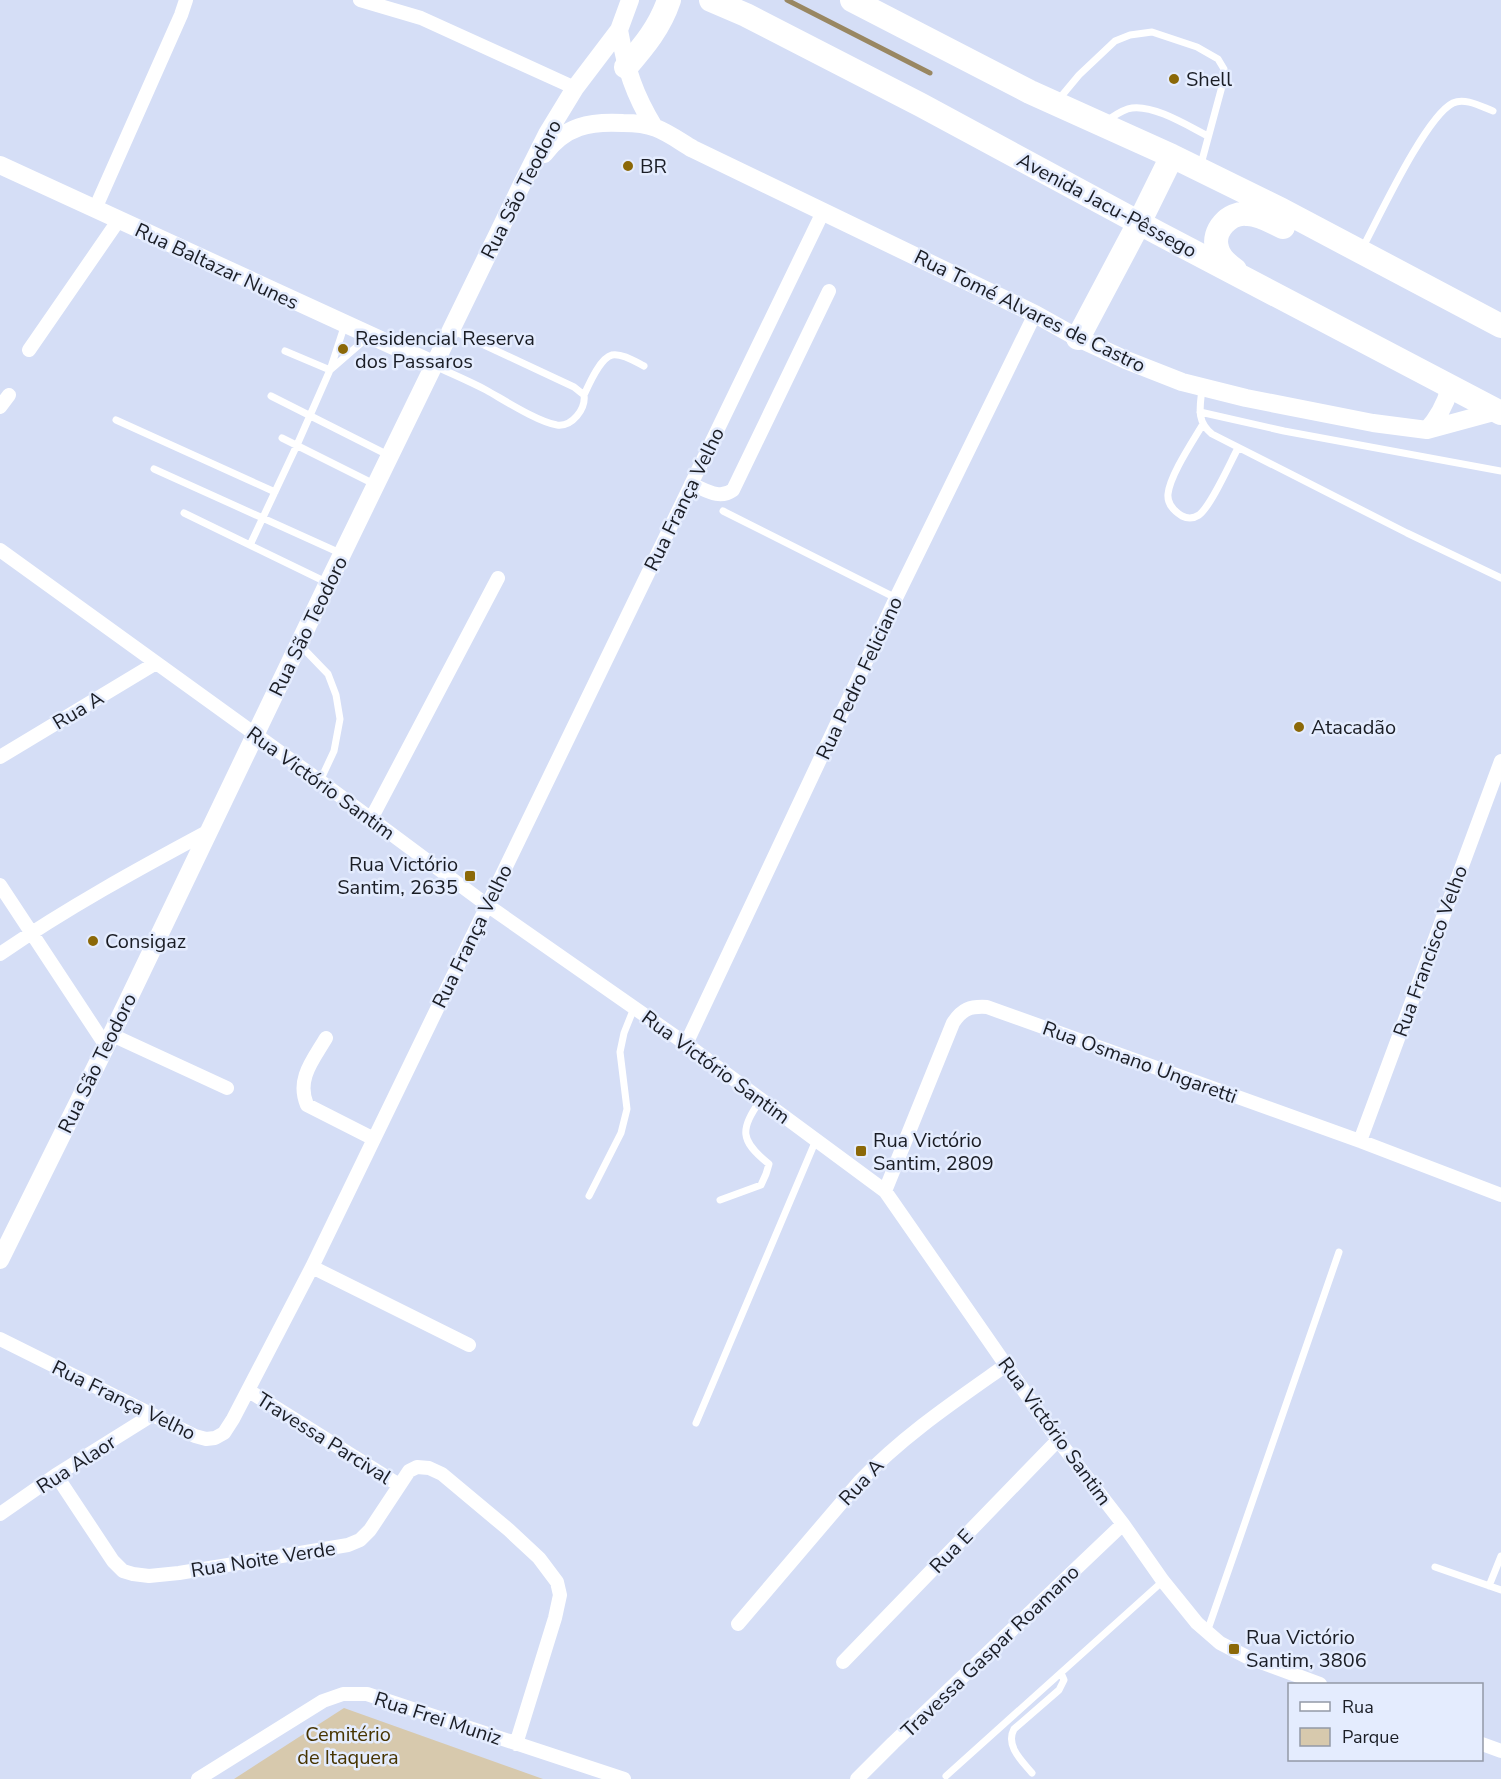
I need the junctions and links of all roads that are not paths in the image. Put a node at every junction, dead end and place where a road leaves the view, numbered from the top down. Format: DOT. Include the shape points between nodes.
graph roads {
  1 [pos="186,0"];
  2 [pos="360,0"];
  3 [pos="630,0"];
  4 [pos="669,0"];
  5 [pos="711,0"];
  6 [pos="852,0"];
  7 [pos="619,30"];
  8 [pos="626,67"];
  9 [pos="575,88"];
  10 [pos="1056,104"];
  11 [pos="1493,111"];
  12 [pos="1100,124"];
  13 [pos="654,128"];
  14 [pos="1208,136"];
  15 [pos="1172,156"];
  16 [pos="0,165"];
  17 [pos="1199,170"];
  18 [pos="523,182"];
  19 [pos="95,209"];
  20 [pos="823,212"];
  21 [pos="118,220"];
  22 [pos="1139,223"];
  23 [pos="1361,252"];
  24 [pos="1247,280"];
  25 [pos="829,291"];
  26 [pos="1035,314"];
  27 [pos="345,324"];
  28 [pos="1498,325"];
  29 [pos="452,330"];
  30 [pos="370,336"];
  31 [pos="1078,338"];
  32 [pos="29,350"];
  33 [pos="285,351"];
  34 [pos="435,365"];
  35 [pos="644,366"];
  36 [pos="330,370"];
  37 [pos="1202,387"];
  38 [pos="1450,388"];
  39 [pos="9,395"];
  40 [pos="584,395"];
  41 [pos="271,396"];
  42 [pos="0,407"];
  43 [pos="1200,412"];
  44 [pos="1499,412"];
  45 [pos="309,416"];
  46 [pos="116,420"];
  47 [pos="1203,424"];
  48 [pos="1427,430"];
  49 [pos="282,438"];
  50 [pos="297,445"];
  51 [pos="1238,448"];
  52 [pos="391,456"];
  53 [pos="154,469"];
  54 [pos="1501,471"];
  55 [pos="691,484"];
  56 [pos="376,485"];
  57 [pos="275,492"];
  58 [pos="723,512"];
  59 [pos="184,513"];
  60 [pos="262,517"];
  61 [pos="250,545"];
  62 [pos="0,550"];
  63 [pos="342,555"];
  64 [pos="498,578"];
  65 [pos="1501,578"];
  66 [pos="327,583"];
  67 [pos="897,598"];
  68 [pos="299,643"];
  69 [pos="156,663"];
  70 [pos="255,735"];
  71 [pos="0,757"];
  72 [pos="1501,761"];
  73 [pos="320,782"];
  74 [pos="371,819"];
  75 [pos="209,831"];
  76 [pos="0,885"];
  77 [pos="487,905"];
  78 [pos="32,932"];
  79 [pos="0,954"];
  80 [pos="634,1008"];
  81 [pos="326,1038"];
  82 [pos="109,1040"];
  83 [pos="686,1044"];
  84 [pos="227,1088"];
  85 [pos="760,1099"];
  86 [pos="374,1139"];
  87 [pos="816,1140"];
  88 [pos="1360,1141"];
  89 [pos="885,1191"];
  90 [pos="1501,1195"];
  91 [pos="589,1196"];
  92 [pos="720,1200"];
  93 [pos="1339,1252"];
  94 [pos="0,1260"];
  95 [pos="312,1267"];
  96 [pos="0,1339"];
  97 [pos="469,1345"];
  98 [pos="1006,1365"];
  99 [pos="249,1391"];
  100 [pos="152,1415"];
  101 [pos="696,1423"];
  102 [pos="1059,1440"];
  103 [pos="56,1475"];
  104 [pos="399,1485"];
  105 [pos="0,1514"];
  106 [pos="1123,1524"];
  107 [pos="1501,1556"];
  108 [pos="1435,1568"];
  109 [pos="1163,1581"];
  110 [pos="1489,1586"];
  111 [pos="1501,1590"];
  112 [pos="738,1624"];
  113 [pos="1207,1632"];
  114 [pos="843,1662"];
  115 [pos="1061,1672"];
  116 [pos="1317,1683"];
  117 [pos="516,1744"];
  118 [pos="1483,1744"];
  119 [pos="1501,1751"];
  120 [pos="1032,1773"];
  121 [pos="946,1776"];
  122 [pos="198,1779"];
  123 [pos="624,1779"];
  124 [pos="857,1779"];
  1 -- 19 [label="street"];
  2 -- 9 [label="street" via="421,18"];
  3 -- 7 [label="main road, Rua São Teodoro"];
  4 -- 8 [label="highway" via="654,33"];
  5 -- 22 [label="highway, Avenida Jacu-Pêssego" via="921,105"];
  6 -- 10 [label="highway"];
  7 -- 8 [label="main road"];
  7 -- 9 [label="main road, Rua São Teodoro"];
  8 -- 13 [label="main road"];
  9 -- 18 [label="main road, Rua São Teodoro"];
  10 -- 12 [label="highway"];
  10 -- 14 [label="lane" via="1079,75 1115,41 1152,32 1197,47 1218,58 1224,69"];
  11 -- 23 [label="lane" via="1470,102 1454,102 1442,111 1406,165"];
  12 -- 14 [label="lane" via="1125,110 1141,108"];
  12 -- 15 [label="highway"];
  13 -- 18 [label="main road, Rua Tomé Alvares de Castro" via="630,123 585,124 550,146"];
  13 -- 20 [label="main road, Rua Tomé Alvares de Castro"];
  14 -- 17 [label="lane"];
  15 -- 17 [label="highway"];
  15 -- 22 [label="highway"];
  16 -- 19 [label="main road, Rua Baltazar Nunes"];
  17 -- 23 [label="highway"];
  18 -- 29 [label="main road, Rua São Teodoro"];
  19 -- 21 [label="main road, Rua Baltazar Nunes"];
  20 -- 26 [label="main road, Rua Tomé Alvares de Castro"];
  20 -- 55 [label="street, Rua França Velho"];
  21 -- 27 [label="main road, Rua Baltazar Nunes"];
  21 -- 32 [label="street"];
  22 -- 24 [label="highway, Avenida Jacu-Pêssego"];
  22 -- 31 [label="highway"];
  23 -- 28 [label="highway"];
  24 -- 28 [label="highway" via="1229,266 1216,248 1222,224 1228,218 1247,214 1285,228 1375,276"];
  24 -- 38 [label="highway, Avenida Jacu-Pêssego"];
  25 -- 55 [label="street" via="733,490 717,496"];
  26 -- 31 [label="main road, Rua Tomé Alvares de Castro"];
  26 -- 67 [label="street, Rua Pedro Feliciano"];
  27 -- 30 [label="main road, Rua Baltazar Nunes"];
  27 -- 36 [label="lane"];
  29 -- 34 [label="main road, Rua São Teodoro"];
  29 -- 40 [label="lane"];
  30 -- 34 [label="main road, Rua Baltazar Nunes"];
  30 -- 36 [label="lane"];
  31 -- 37 [label="main road, Rua Tomé Alvares de Castro"];
  33 -- 36 [label="lane"];
  34 -- 40 [label="lane" via="554,425 565,426 575,419"];
  34 -- 52 [label="main road, Rua São Teodoro"];
  35 -- 40 [label="lane" via="611,355 602,360"];
  36 -- 45 [label="lane"];
  37 -- 43 [label="lane"];
  37 -- 48 [label="main road, Rua Tomé Alvares de Castro" via="1373,423"];
  38 -- 44 [label="highway, Avenida Jacu-Pêssego"];
  38 -- 48 [label="main road" via="1439,416"];
  39 -- 42 [label="street"];
  41 -- 45 [label="lane"];
  43 -- 47 [label="lane"];
  43 -- 54 [label="lane"];
  44 -- 48 [label="main road, Rua Tomé Alvares de Castro"];
  45 -- 50 [label="lane"];
  45 -- 52 [label="lane"];
  46 -- 57 [label="lane"];
  47 -- 51 [label="lane" via="1212,434"];
  47 -- 51 [label="lane" via="1172,480 1168,495 1175,511 1192,519 1200,514"];
  49 -- 50 [label="lane"];
  50 -- 56 [label="lane"];
  50 -- 57 [label="lane"];
  51 -- 65 [label="lane"];
  52 -- 56 [label="main road, Rua São Teodoro"];
  53 -- 60 [label="lane"];
  55 -- 77 [label="street, Rua França Velho"];
  56 -- 63 [label="main road, Rua São Teodoro"];
  57 -- 60 [label="lane"];
  58 -- 67 [label="lane"];
  59 -- 61 [label="lane"];
  60 -- 61 [label="lane"];
  60 -- 63 [label="lane"];
  61 -- 66 [label="lane"];
  62 -- 69 [label="street, Rua Victório Santim"];
  63 -- 66 [label="main road, Rua São Teodoro"];
  64 -- 74 [label="street"];
  66 -- 68 [label="main road, Rua São Teodoro"];
  67 -- 83 [label="street, Rua Pedro Feliciano"];
  68 -- 70 [label="main road, Rua São Teodoro"];
  68 -- 73 [label="lane" via="328,675 340,719 334,751"];
  69 -- 70 [label="street, Rua Victório Santim"];
  69 -- 71 [label="street, Rua A"];
  70 -- 73 [label="street, Rua Victório Santim"];
  70 -- 75 [label="main road, Rua São Teodoro"];
  72 -- 88 [label="street, Rua Francisco Velho"];
  73 -- 74 [label="street, Rua Victório Santim"];
  74 -- 77 [label="street, Rua Victório Santim"];
  75 -- 78 [label="street"];
  75 -- 82 [label="main road, Rua São Teodoro"];
  76 -- 78 [label="street"];
  77 -- 80 [label="street, Rua Victório Santim"];
  77 -- 86 [label="street, Rua França Velho"];
  78 -- 79 [label="street"];
  78 -- 82 [label="street"];
  80 -- 83 [label="street, Rua Victório Santim"];
  80 -- 91 [label="lane" via="620,1052 627,1109 621,1133"];
  81 -- 86 [label="street" via="308,1068 302,1088 307,1105"];
  82 -- 84 [label="street"];
  82 -- 94 [label="main road, Rua São Teodoro"];
  83 -- 85 [label="street, Rua Victório Santim"];
  85 -- 87 [label="street, Rua Victório Santim"];
  85 -- 92 [label="lane" via="749,1117 746,1138 751,1149 769,1164 766,1174 761,1185"];
  86 -- 95 [label="street, Rua França Velho"];
  87 -- 89 [label="street, Rua Victório Santim"];
  87 -- 101 [label="lane"];
  88 -- 89 [label="street, Rua Osmano Ungaretti" via="977,1006 958,1014 952,1023"];
  88 -- 90 [label="street, Rua Osmano Ungaretti"];
  89 -- 98 [label="street, Rua Victório Santim"];
  93 -- 113 [label="lane"];
  95 -- 97 [label="street"];
  95 -- 99 [label="street, Rua França Velho"];
  96 -- 100 [label="street, Rua França Velho"];
  98 -- 102 [label="street, Rua Victório Santim"];
  98 -- 112 [label="street, Rua A" via="881,1458"];
  99 -- 100 [label="street, Rua França Velho" via="224,1432 215,1438 195,1436"];
  99 -- 104 [label="street, Travessa Parcival"];
  100 -- 103 [label="street, Rua Alaor"];
  102 -- 106 [label="street, Rua Victório Santim"];
  102 -- 114 [label="street, Rua E"];
  103 -- 104 [label="street, Rua Noite Verde" via="113,1561 123,1571 149,1576 348,1545 369,1530"];
  103 -- 105 [label="street, Rua Alaor"];
  104 -- 117 [label="street, Rua Noite Verde" via="417,1467 442,1474 509,1530 557,1582 560,1595 555,1618"];
  106 -- 109 [label="street, Rua Victório Santim"];
  106 -- 124 [label="street, Travessa Gaspar Roamano"];
  107 -- 110 [label="lane"];
  108 -- 110 [label="lane"];
  109 -- 113 [label="street, Rua Victório Santim"];
  109 -- 115 [label="lane"];
  110 -- 111 [label="lane"];
  113 -- 116 [label="street, Rua Victório Santim" via="1247,1657"];
  115 -- 120 [label="lane" via="1064,1680 1059,1689 1010,1735 1014,1750"];
  115 -- 121 [label="lane"];
  117 -- 122 [label="street, Rua Frei Muniz" via="366,1694 343,1694 323,1701"];
  117 -- 123 [label="street, Rua Frei Muniz"];
  118 -- 119 [label="street"];
}
